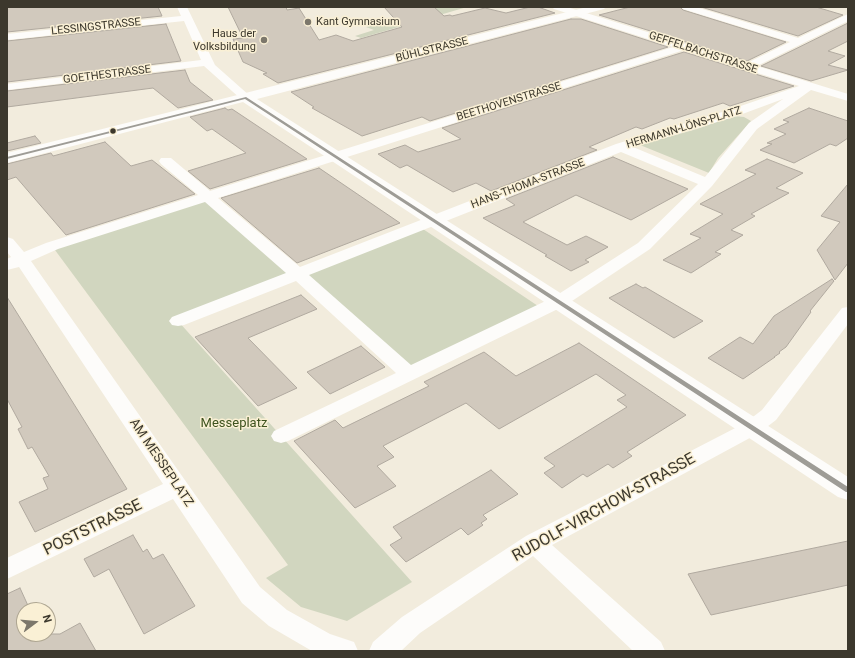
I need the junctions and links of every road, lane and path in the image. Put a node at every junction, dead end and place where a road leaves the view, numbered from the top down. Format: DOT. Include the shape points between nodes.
graph roads {
  1 [pos="182,7"];
  2 [pos="557,7"];
  3 [pos="600,7"];
  4 [pos="686,7"];
  5 [pos="578,13"];
  6 [pos="848,17"];
  7 [pos="186,18"];
  8 [pos="7,37"];
  9 [pos="799,41"];
  10 [pos="683,47"];
  11 [pos="208,62"];
  12 [pos="747,67"];
  13 [pos="810,86"];
  14 [pos="7,87"];
  15 [pos="246,98"];
  16 [pos="848,98"];
  17 [pos="621,147"];
  18 [pos="335,156"];
  19 [pos="7,158"];
  20 [pos="166,161"];
  21 [pos="707,183"];
  22 [pos="208,196"];
  23 [pos="435,220"];
  24 [pos="7,242"];
  25 [pos="15,262"];
  26 [pos="298,275"];
  27 [pos="560,301"];
  28 [pos="848,312"];
  29 [pos="178,321"];
  30 [pos="409,374"];
  31 [pos="752,428"];
  32 [pos="281,436"];
  33 [pos="178,487"];
  34 [pos="848,490"];
  35 [pos="534,543"];
  36 [pos="7,569"];
  37 [pos="345,651"];
  38 [pos="382,651"];
  39 [pos="652,651"];
  1 -- 7 [label="street"];
  2 -- 5 [label="street, GEFFELBACHSTRASSE"];
  3 -- 5 [label="street, BÜHLSTRASSE"];
  4 -- 9 [label="street"];
  5 -- 10 [label="street, GEFFELBACHSTRASSE"];
  5 -- 15 [label="street, BÜHLSTRASSE"];
  6 -- 9 [label="street"];
  7 -- 8 [label="street, LESSINGSTRASSE"];
  7 -- 11 [label="street"];
  9 -- 12 [label="street"];
  10 -- 12 [label="street, GEFFELBACHSTRASSE"];
  10 -- 18 [label="street, BEETHOVENSTRASSE"];
  11 -- 14 [label="street, GOETHESTRASSE"];
  11 -- 15 [label="street" via="210,67"];
  12 -- 13 [label="street, GEFFELBACHSTRASSE"];
  13 -- 16 [label="street, GEFFELBACHSTRASSE"];
  13 -- 17 [label="street, HERMANN-LÖNS-PLATZ" via="733,114"];
  13 -- 21 [label="street, HERMANN-LÖNS-PLATZ" via="753,126"];
  15 -- 18 [label="street"];
  15 -- 19 [label="street, BÜHLSTRASSE"];
  17 -- 21 [label="street, HERMANN-LÖNS-PLATZ"];
  17 -- 23 [label="street, HANS-THOMA-STRASSE"];
  18 -- 22 [label="street, BEETHOVENSTRASSE"];
  18 -- 23 [label="street"];
  20 -- 22 [label="street"];
  21 -- 27 [label="street" via="644,246"];
  22 -- 25 [label="street, BEETHOVENSTRASSE" via="41,249"];
  22 -- 26 [label="street"];
  23 -- 26 [label="street, HANS-THOMA-STRASSE"];
  23 -- 27 [label="street"];
  24 -- 25 [label="street, AM MESSEPLATZ"];
  25 -- 33 [label="street, AM MESSEPLATZ"];
  26 -- 29 [label="street, HANS-THOMA-STRASSE"];
  26 -- 30 [label="street"];
  27 -- 30 [label="street"];
  27 -- 31 [label="street"];
  28 -- 31 [label="street, RUDOLF-VIRCHOW-STRASSE" via="769,415"];
  30 -- 32 [label="street"];
  31 -- 34 [label="street"];
  31 -- 35 [label="street, RUDOLF-VIRCHOW-STRASSE"];
  33 -- 36 [label="street, POSTSTRASSE"];
  33 -- 37 [label="street, AM MESSEPLATZ" via="251,595 278,618 322,643"];
  35 -- 38 [label="street, RUDOLF-VIRCHOW-STRASSE" via="411,625"];
  35 -- 39 [label="street"];
}
